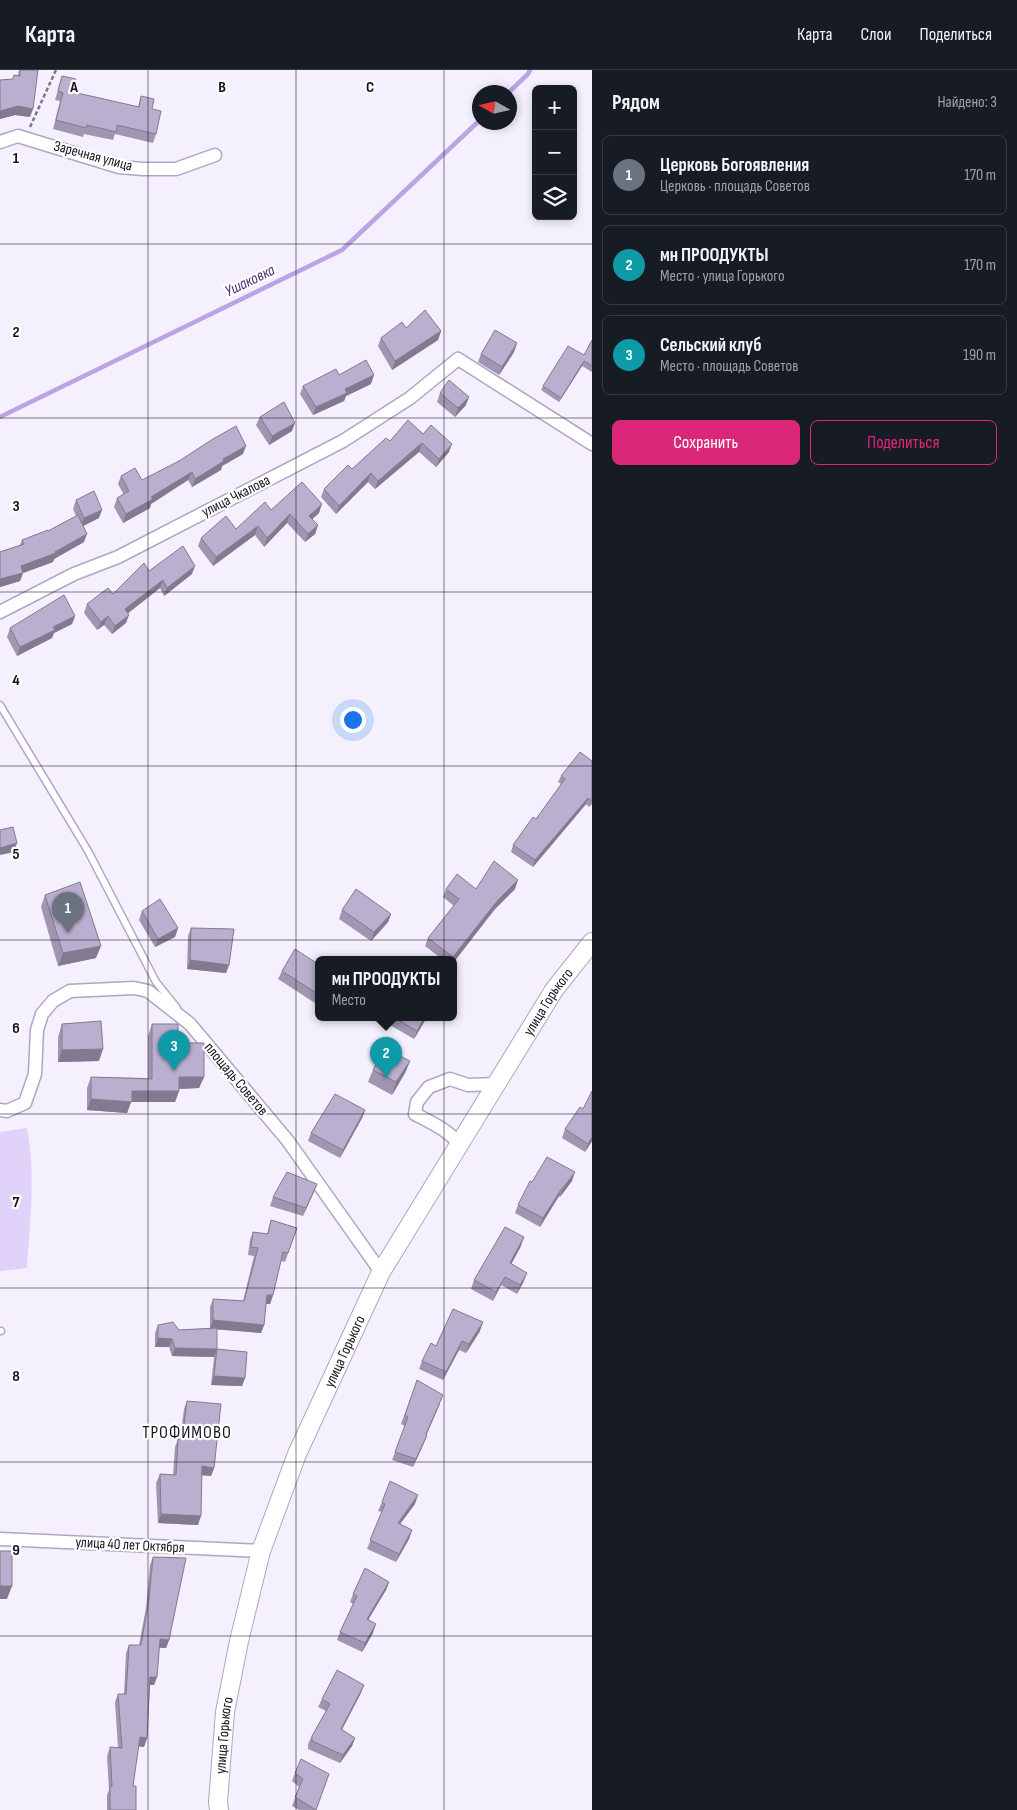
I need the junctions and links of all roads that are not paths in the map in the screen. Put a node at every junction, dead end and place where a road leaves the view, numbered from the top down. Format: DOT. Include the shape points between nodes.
graph roads {
  1 [pos="0,142"];
  2 [pos="215,155"];
  3 [pos="592,444"];
  4 [pos="0,612"];
  5 [pos="0,705"];
  6 [pos="592,942"];
  7 [pos="190,1024"];
  8 [pos="497,1084"];
  9 [pos="0,1110"];
  10 [pos="460,1145"];
  11 [pos="381,1272"];
  12 [pos="0,1539"];
  13 [pos="261,1551"];
  14 [pos="218,1810"];
  1 -- 2 [label="street, Заречная улица" via="18,136 119,167 143,169 176,169"];
  3 -- 4 [label="street, улица Чкалова" via="458,359 410,398 343,441 118,558 74,574"];
  5 -- 7 [label="lane" via="88,851 156,982"];
  6 -- 8 [label="main road, улица Горького" via="554,990"];
  7 -- 9 [label="street, площадь Советов" via="148,991 134,988 70,991 42,1014 37,1030 35,1074 25,1103 7,1111"];
  7 -- 11 [label="street, площадь Советов" via="288,1141"];
  8 -- 10 [label="main road, улица Горького"];
  8 -- 10 [label="street" via="468,1085 450,1080 429,1087 417,1102 415,1114 453,1136"];
  10 -- 11 [label="main road, улица Горького"];
  11 -- 13 [label="main road, улица Горького" via="297,1454"];
  12 -- 13 [label="street, улица 40 лет Октября"];
  13 -- 14 [label="main road, улица Горького" via="225,1712"];
}
